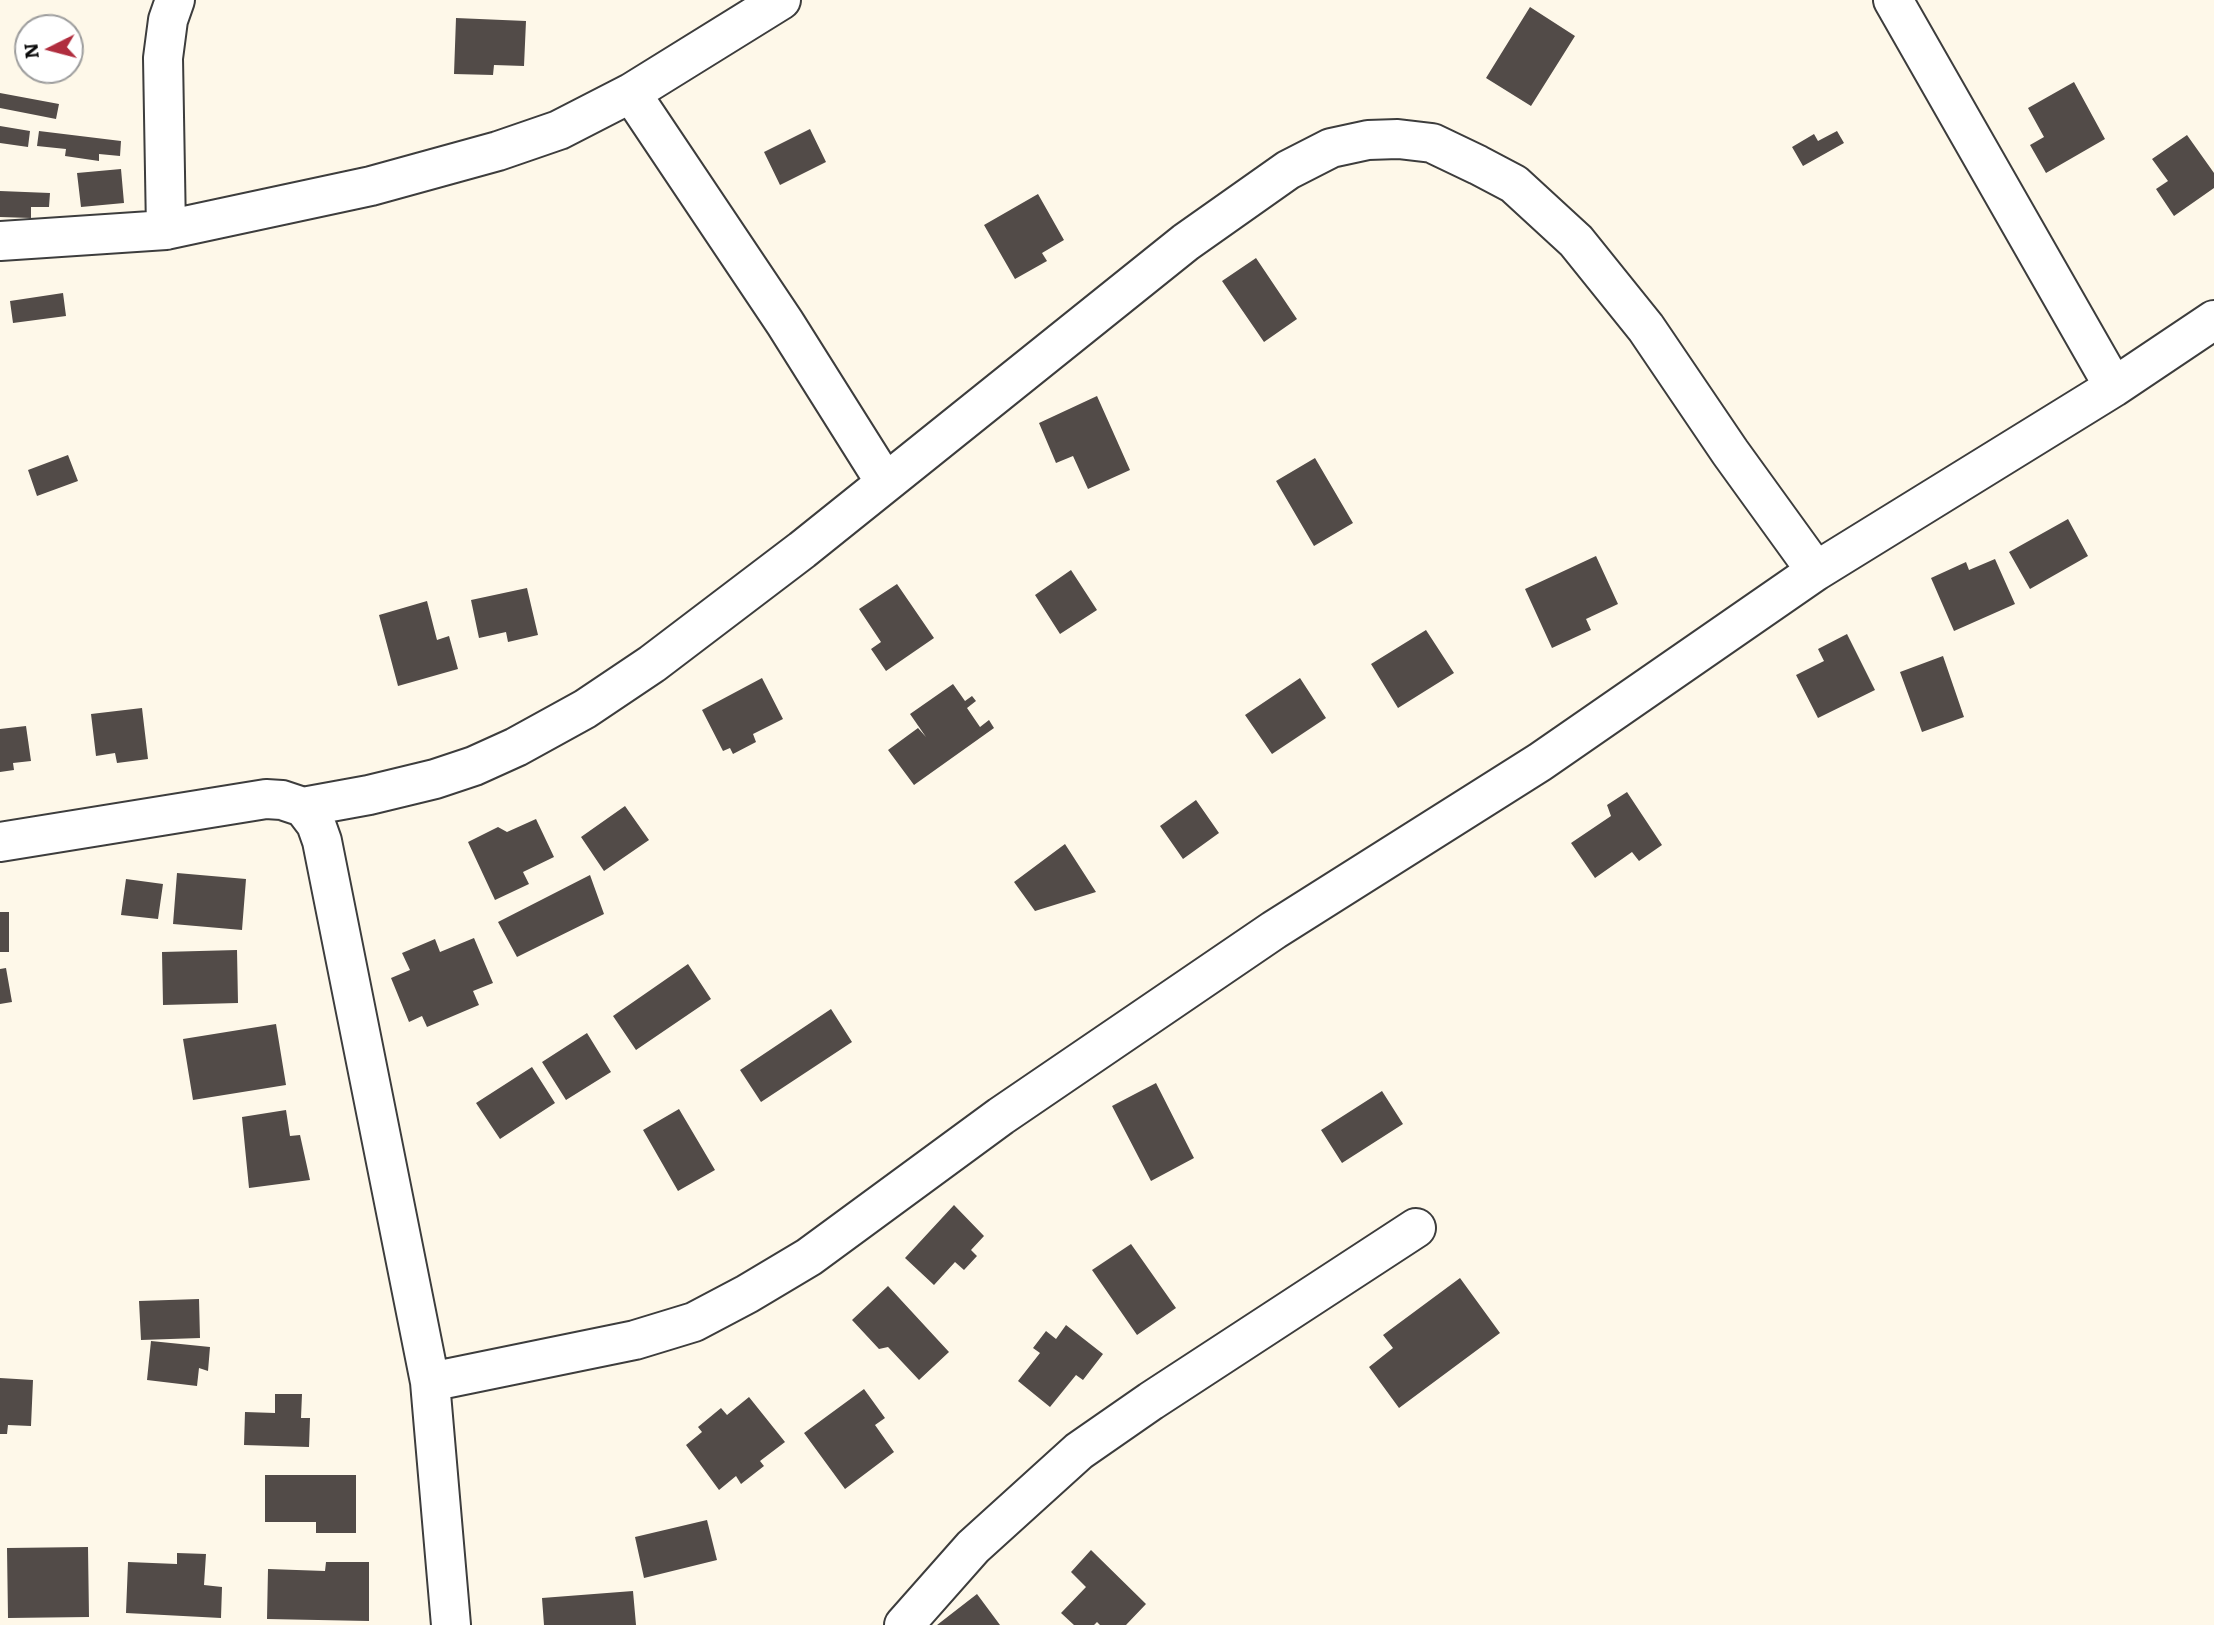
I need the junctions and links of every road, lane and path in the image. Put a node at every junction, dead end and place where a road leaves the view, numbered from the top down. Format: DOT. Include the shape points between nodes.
graph roads {
  1 [pos="176,0"];
  2 [pos="780,0"];
  3 [pos="1893,0"];
  4 [pos="631,93"];
  5 [pos="166,230"];
  6 [pos="0,241"];
  7 [pos="2214,320"];
  8 [pos="2114,387"];
  9 [pos="885,482"];
  10 [pos="1815,571"];
  11 [pos="303,807"];
  12 [pos="0,842"];
  13 [pos="1416,1228"];
  14 [pos="430,1382"];
  15 [pos="451,1625"];
  16 [pos="904,1625"];
  1 -- 5 [label="street" via="163,58"];
  2 -- 4 [label="street"];
  3 -- 8 [label="street"];
  4 -- 5 [label="street" via="559,130 498,151 371,186"];
  4 -- 9 [label="street"];
  5 -- 6 [label="street"];
  7 -- 8 [label="street"];
  8 -- 10 [label="street"];
  9 -- 10 [label="street" via="1186,242 1288,170 1331,148 1398,139 1432,143 1514,184 1577,241 1646,328"];
  9 -- 11 [label="street" via="652,664 585,709 474,766 369,795"];
  10 -- 14 [label="street" via="1540,762 1274,930 1001,1116 809,1257 747,1294 694,1322 635,1340"];
  11 -- 12 [label="street" via="266,799"];
  11 -- 14 [label="street" via="322,841"];
  13 -- 16 [label="street" via="1079,1451 973,1547"];
  14 -- 15 [label="street"];
}
